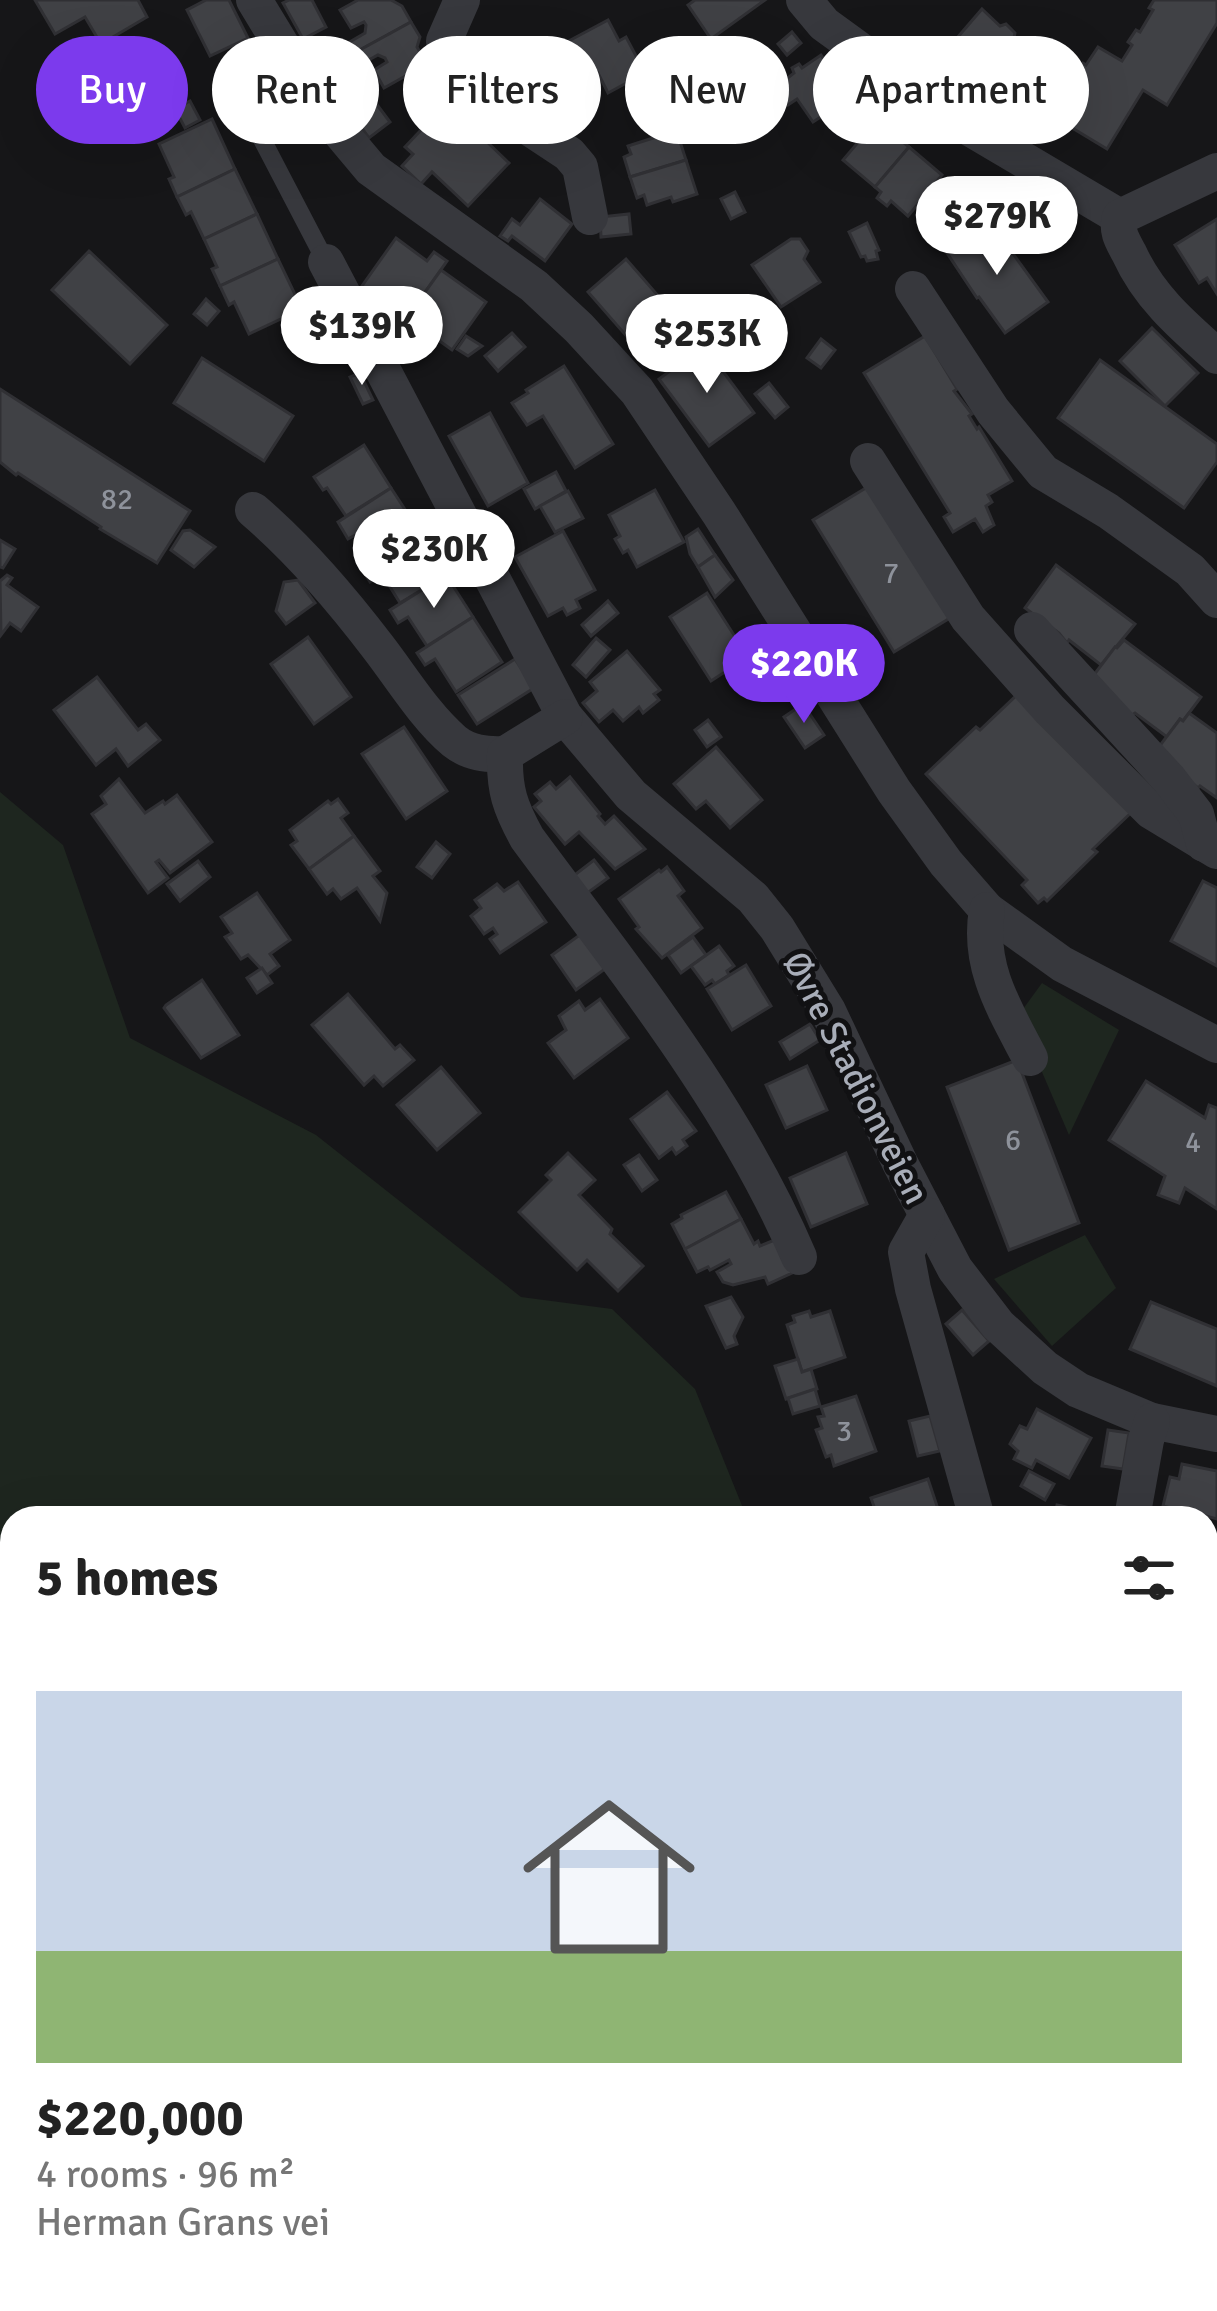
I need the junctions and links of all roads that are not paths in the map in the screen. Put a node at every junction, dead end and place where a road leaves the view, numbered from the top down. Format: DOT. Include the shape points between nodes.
graph roads {
  1 [pos="254,0"];
  2 [pos="462,0"];
  3 [pos="804,0"];
  4 [pos="264,144"];
  5 [pos="1217,171"];
  6 [pos="590,217"];
  7 [pos="1120,217"];
  8 [pos="326,262"];
  9 [pos="913,289"];
  10 [pos="1217,356"];
  11 [pos="868,461"];
  12 [pos="253,510"];
  13 [pos="1217,600"];
  14 [pos="1032,630"];
  15 [pos="565,717"];
  16 [pos="506,754"];
  17 [pos="1210,847"];
  18 [pos="987,910"];
  19 [pos="1217,1045"];
  20 [pos="1030,1058"];
  21 [pos="927,1215"];
  22 [pos="799,1257"];
  23 [pos="1153,1421"];
  24 [pos="1217,1434"];
  25 [pos="974,1506"];
  26 [pos="1134,1506"];
  1 -- 18 [label="street" via="319,106 371,169 534,286 637,391 893,791"];
  2 -- 6 [label="street" via="444,41 450,68 569,154 580,167"];
  3 -- 7 [label="street" via="824,24 956,120"];
  4 -- 8 [label="lane"];
  5 -- 7 [label="street"];
  7 -- 10 [label="street" via="1117,228 1139,275"];
  8 -- 15 [label="street, Øvre Stadionveien"];
  9 -- 13 [label="street" via="1042,472 1190,570"];
  11 -- 17 [label="street" via="968,618 1151,811"];
  12 -- 16 [label="street" via="337,593 457,744"];
  14 -- 17 [label="street" via="1169,779"];
  15 -- 16 [label="street"];
  15 -- 21 [label="street, Øvre Stadionveien" via="631,795 753,898 777,928 829,1011"];
  16 -- 22 [label="street" via="511,808 527,838 724,1110"];
  18 -- 19 [label="street" via="1062,964"];
  18 -- 20 [label="street" via="982,936 993,984"];
  21 -- 23 [label="street, Øvre Stadionveien" via="998,1325 1045,1368"];
  21 -- 25 [label="street" via="906,1252"];
  23 -- 24 [label="street, Øvre Stadionveien"];
  23 -- 26 [label="street"];
}
